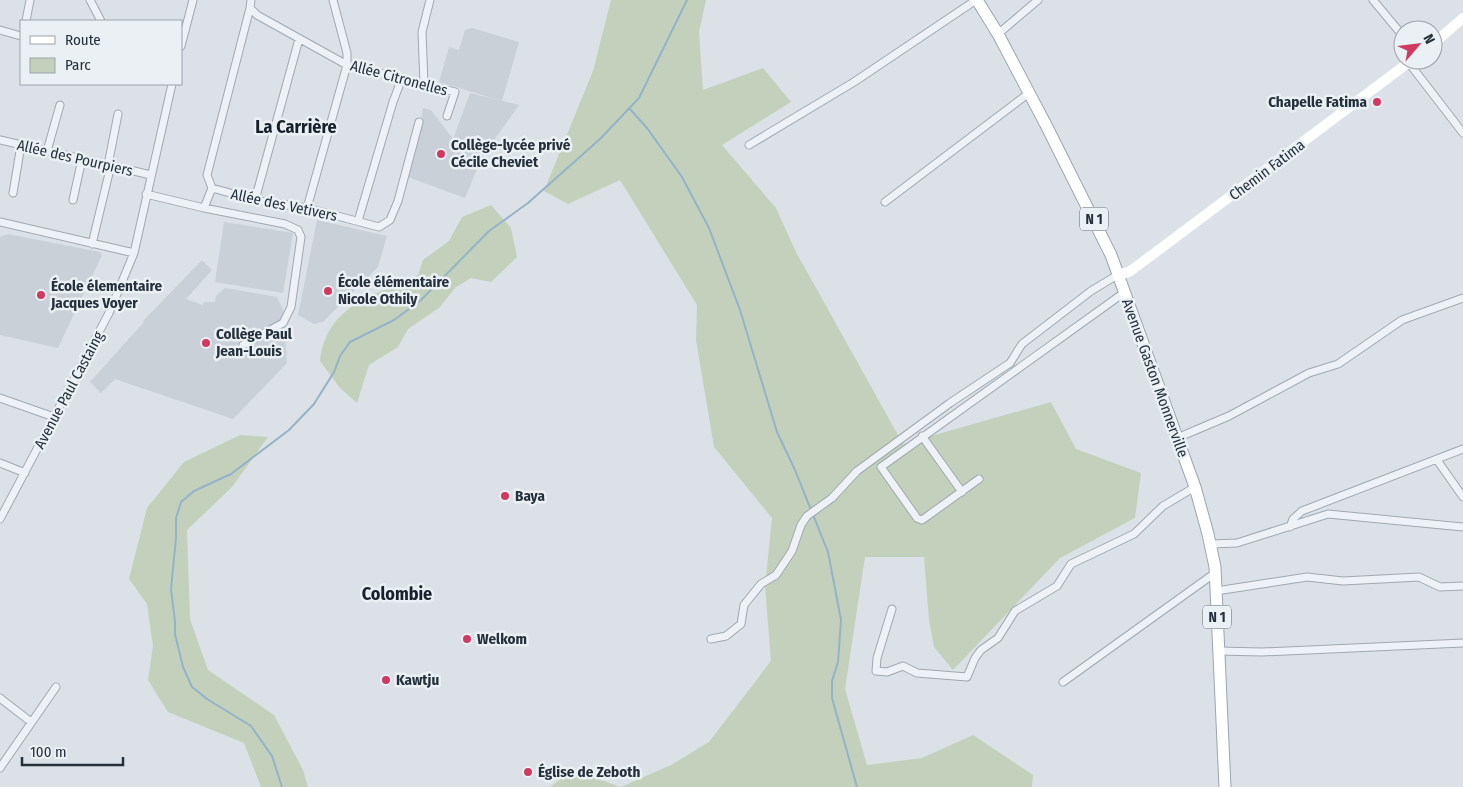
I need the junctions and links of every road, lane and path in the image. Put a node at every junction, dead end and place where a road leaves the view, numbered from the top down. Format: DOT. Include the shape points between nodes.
graph roads {
  1 [pos="30,0"];
  2 [pos="90,0"];
  3 [pos="193,0"];
  4 [pos="333,0"];
  5 [pos="430,0"];
  6 [pos="976,0"];
  7 [pos="1038,0"];
  8 [pos="1373,0"];
  9 [pos="251,4"];
  10 [pos="1463,18"];
  11 [pos="26,20"];
  12 [pos="101,20"];
  13 [pos="184,22"];
  14 [pos="1393,24"];
  15 [pos="0,30"];
  16 [pos="998,34"];
  17 [pos="1443,35"];
  18 [pos="20,36"];
  19 [pos="182,38"];
  20 [pos="299,39"];
  21 [pos="347,65"];
  22 [pos="1398,70"];
  23 [pos="1417,70"];
  24 [pos="402,78"];
  25 [pos="424,84"];
  26 [pos="172,85"];
  27 [pos="1030,93"];
  28 [pos="60,105"];
  29 [pos="118,114"];
  30 [pos="447,116"];
  31 [pos="418,122"];
  32 [pos="1463,133"];
  33 [pos="0,140"];
  34 [pos="21,145"];
  35 [pos="749,145"];
  36 [pos="48,151"];
  37 [pos="82,159"];
  38 [pos="110,165"];
  39 [pos="151,175"];
  40 [pos="212,188"];
  41 [pos="13,193"];
  42 [pos="146,194"];
  43 [pos="74,200"];
  44 [pos="255,200"];
  45 [pos="885,202"];
  46 [pos="204,208"];
  47 [pos="307,208"];
  48 [pos="0,222"];
  49 [pos="358,222"];
  50 [pos="92,244"];
  51 [pos="134,253"];
  52 [pos="1118,274"];
  53 [pos="1125,292"];
  54 [pos="1463,298"];
  55 [pos="243,345"];
  56 [pos="0,398"];
  57 [pos="54,417"];
  58 [pos="922,436"];
  59 [pos="1177,438"];
  60 [pos="1463,449"];
  61 [pos="1436,460"];
  62 [pos="0,463"];
  63 [pos="25,473"];
  64 [pos="979,479"];
  65 [pos="1195,487"];
  66 [pos="962,492"];
  67 [pos="1463,497"];
  68 [pos="0,519"];
  69 [pos="1290,527"];
  70 [pos="1463,528"];
  71 [pos="1211,544"];
  72 [pos="1215,574"];
  73 [pos="1463,586"];
  74 [pos="1216,591"];
  75 [pos="892,609"];
  76 [pos="711,639"];
  77 [pos="1463,643"];
  78 [pos="1218,650"];
  79 [pos="1063,682"];
  80 [pos="56,687"];
  81 [pos="0,698"];
  82 [pos="31,722"];
  83 [pos="3,756"];
  84 [pos="0,768"];
  85 [pos="1225,787"];
  1 -- 11 [label="street"];
  2 -- 12 [label="street"];
  3 -- 13 [label="street"];
  4 -- 21 [label="street" via="347,53"];
  5 -- 25 [label="street" via="422,28"];
  6 -- 16 [label="main road, Avenue Gaston Monnerville / N 1"];
  6 -- 35 [label="street" via="840,91"];
  7 -- 16 [label="street"];
  8 -- 14 [label="street"];
  9 -- 20 [label="street, Allée Citronelles" via="260,17"];
  9 -- 40 [label="street, Allée des Vetivers" via="207,175"];
  10 -- 17 [label="street"];
  13 -- 19 [label="street"];
  15 -- 18 [label="street"];
  16 -- 27 [label="main road, Avenue Gaston Monnerville / N 1"];
  20 -- 21 [label="street, Allée Citronelles"];
  20 -- 44 [label="street"];
  21 -- 24 [label="street, Allée Citronelles"];
  21 -- 47 [label="street"];
  22 -- 52 [label="street, Chemin Fatima" via="1142,263 1129,272"];
  23 -- 32 [label="street"];
  24 -- 25 [label="street, Allée Citronelles"];
  24 -- 49 [label="street"];
  25 -- 30 [label="street, Allée Citronelles" via="455,92"];
  26 -- 39 [label="street, Avenue Paul Castaing"];
  27 -- 45 [label="street"];
  27 -- 52 [label="main road, Avenue Gaston Monnerville / N 1" via="1103,236"];
  28 -- 36 [label="street"];
  29 -- 38 [label="street"];
  31 -- 49 [label="street, Allée des Vetivers" via="390,220 379,227"];
  33 -- 34 [label="street, Allée des Pourpiers"];
  34 -- 36 [label="street, Allée des Pourpiers"];
  34 -- 41 [label="street"];
  36 -- 37 [label="street, Allée des Pourpiers"];
  37 -- 38 [label="street, Allée des Pourpiers"];
  37 -- 43 [label="street"];
  38 -- 39 [label="street, Allée des Pourpiers"];
  38 -- 50 [label="street"];
  39 -- 42 [label="street, Avenue Paul Castaing"];
  40 -- 44 [label="street, Allée des Vetivers"];
  40 -- 46 [label="street"];
  42 -- 46 [label="street"];
  42 -- 51 [label="street, Avenue Paul Castaing"];
  44 -- 47 [label="street, Allée des Vetivers"];
  46 -- 55 [label="street" via="295,227 301,237 291,306 283,323"];
  47 -- 49 [label="street, Allée des Vetivers"];
  48 -- 50 [label="street"];
  50 -- 51 [label="street"];
  51 -- 57 [label="street, Avenue Paul Castaing" via="109,313"];
  52 -- 53 [label="main road, Avenue Gaston Monnerville / N 1"];
  52 -- 76 [label="street" via="1022,344 1010,363 857,471 832,498 807,516 792,551 776,575 761,584 744,605 741,624 726,636"];
  53 -- 58 [label="street"];
  53 -- 59 [label="main road, Avenue Gaston Monnerville / N 1"];
  54 -- 59 [label="street" via="1402,320 1338,364 1308,374 1228,416"];
  56 -- 57 [label="street"];
  57 -- 63 [label="street, Avenue Paul Castaing"];
  58 -- 66 [label="street"];
  58 -- 66 [label="street" via="881,467 917,518 922,520"];
  59 -- 65 [label="main road, Avenue Gaston Monnerville / N 1"];
  60 -- 61 [label="street"];
  61 -- 67 [label="street"];
  61 -- 69 [label="street" via="1302,511"];
  62 -- 63 [label="street"];
  63 -- 68 [label="street, Avenue Paul Castaing"];
  64 -- 66 [label="street"];
  65 -- 71 [label="main road, Avenue Gaston Monnerville / N 1"];
  65 -- 75 [label="street" via="1162,506 1134,534 1071,564 1057,586 1015,611 998,638 975,658 967,677 917,673 903,666 886,672 876,671"];
  69 -- 70 [label="street" via="1318,516 1336,514"];
  69 -- 71 [label="street" via="1237,543"];
  71 -- 72 [label="main road, Avenue Gaston Monnerville / N 1"];
  72 -- 74 [label="main road, Avenue Gaston Monnerville / N 1"];
  72 -- 79 [label="street"];
  73 -- 74 [label="street" via="1440,587 1419,578 1343,581 1307,577"];
  74 -- 78 [label="main road, Avenue Gaston Monnerville / N 1"];
  77 -- 78 [label="street" via="1262,652"];
  78 -- 85 [label="main road, Avenue Gaston Monnerville / N 1"];
  80 -- 82 [label="street"];
  81 -- 82 [label="street"];
  82 -- 83 [label="street"];
  83 -- 84 [label="street"];
}
